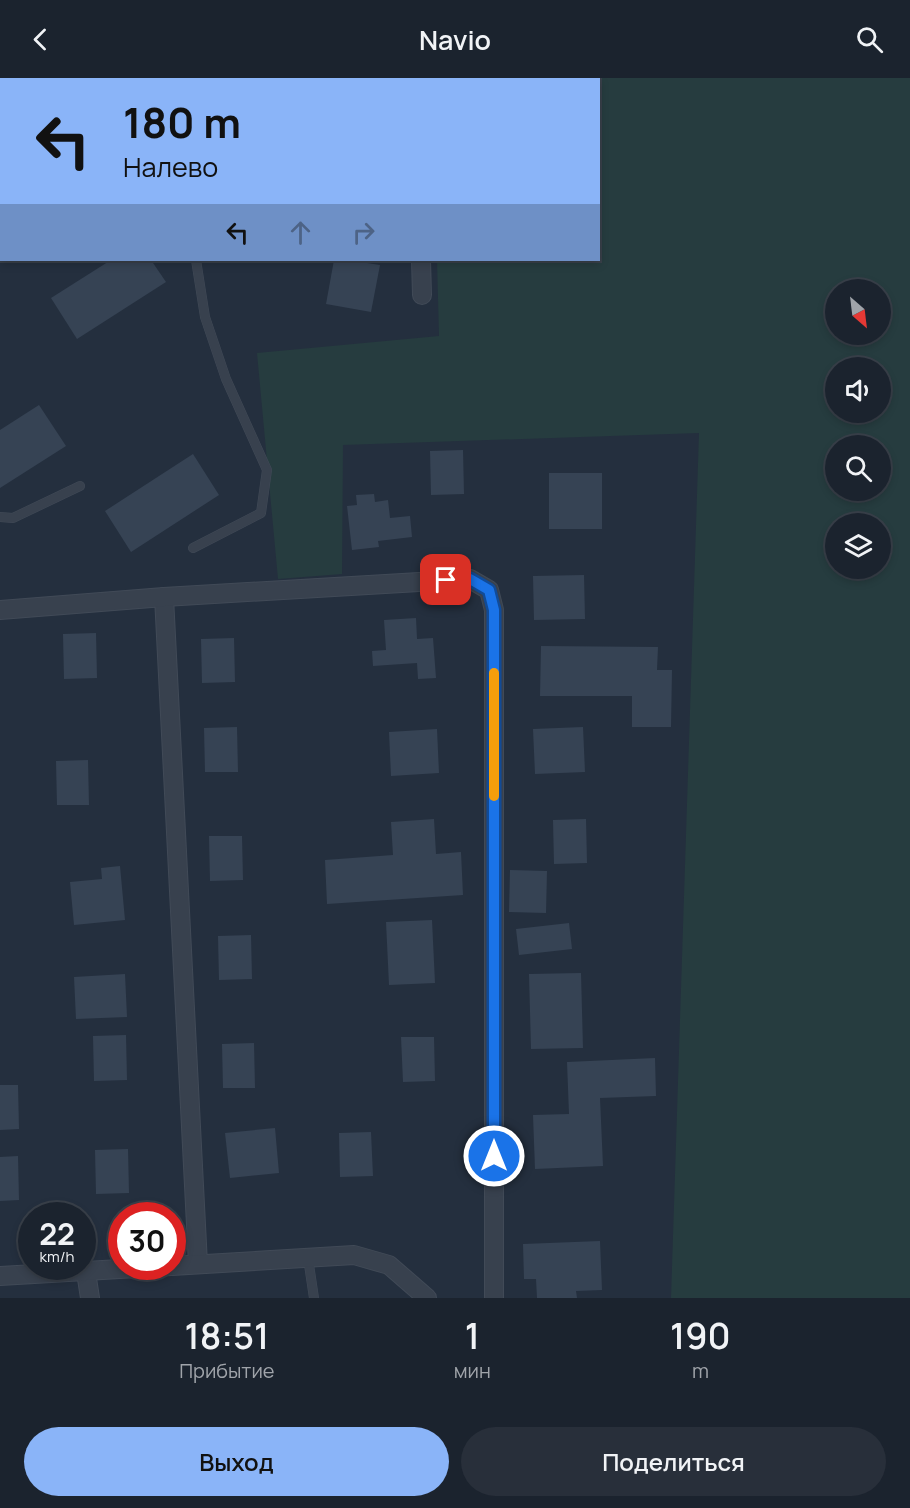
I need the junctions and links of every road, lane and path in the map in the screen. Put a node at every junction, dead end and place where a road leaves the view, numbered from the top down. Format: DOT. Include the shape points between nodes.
graph roads {
  1 [pos="196,261"];
  2 [pos="421,261"];
  3 [pos="422,295"];
  4 [pos="80,486"];
  5 [pos="0,517"];
  6 [pos="193,548"];
  7 [pos="164,597"];
  8 [pos="0,610"];
  9 [pos="308,1258"];
  10 [pos="198,1264"];
  11 [pos="186,1265"];
  12 [pos="18,1275"];
  13 [pos="0,1276"];
  14 [pos="87,1280"];
  15 [pos="90,1298"];
  16 [pos="314,1298"];
  17 [pos="427,1298"];
  18 [pos="494,1298"];
  1 -- 6 [label="lane" via="205,316 226,379 267,470 261,513"];
  2 -- 3 [label="street"];
  4 -- 5 [label="lane" via="13,518"];
  7 -- 8 [label="street"];
  7 -- 10 [label="street"];
  7 -- 18 [label="street" via="470,579 489,590 494,610"];
  9 -- 10 [label="street"];
  9 -- 16 [label="lane"];
  9 -- 17 [label="street" via="354,1255 389,1265"];
  10 -- 11 [label="street"];
  12 -- 13 [label="street"];
  14 -- 15 [label="street"];
}
